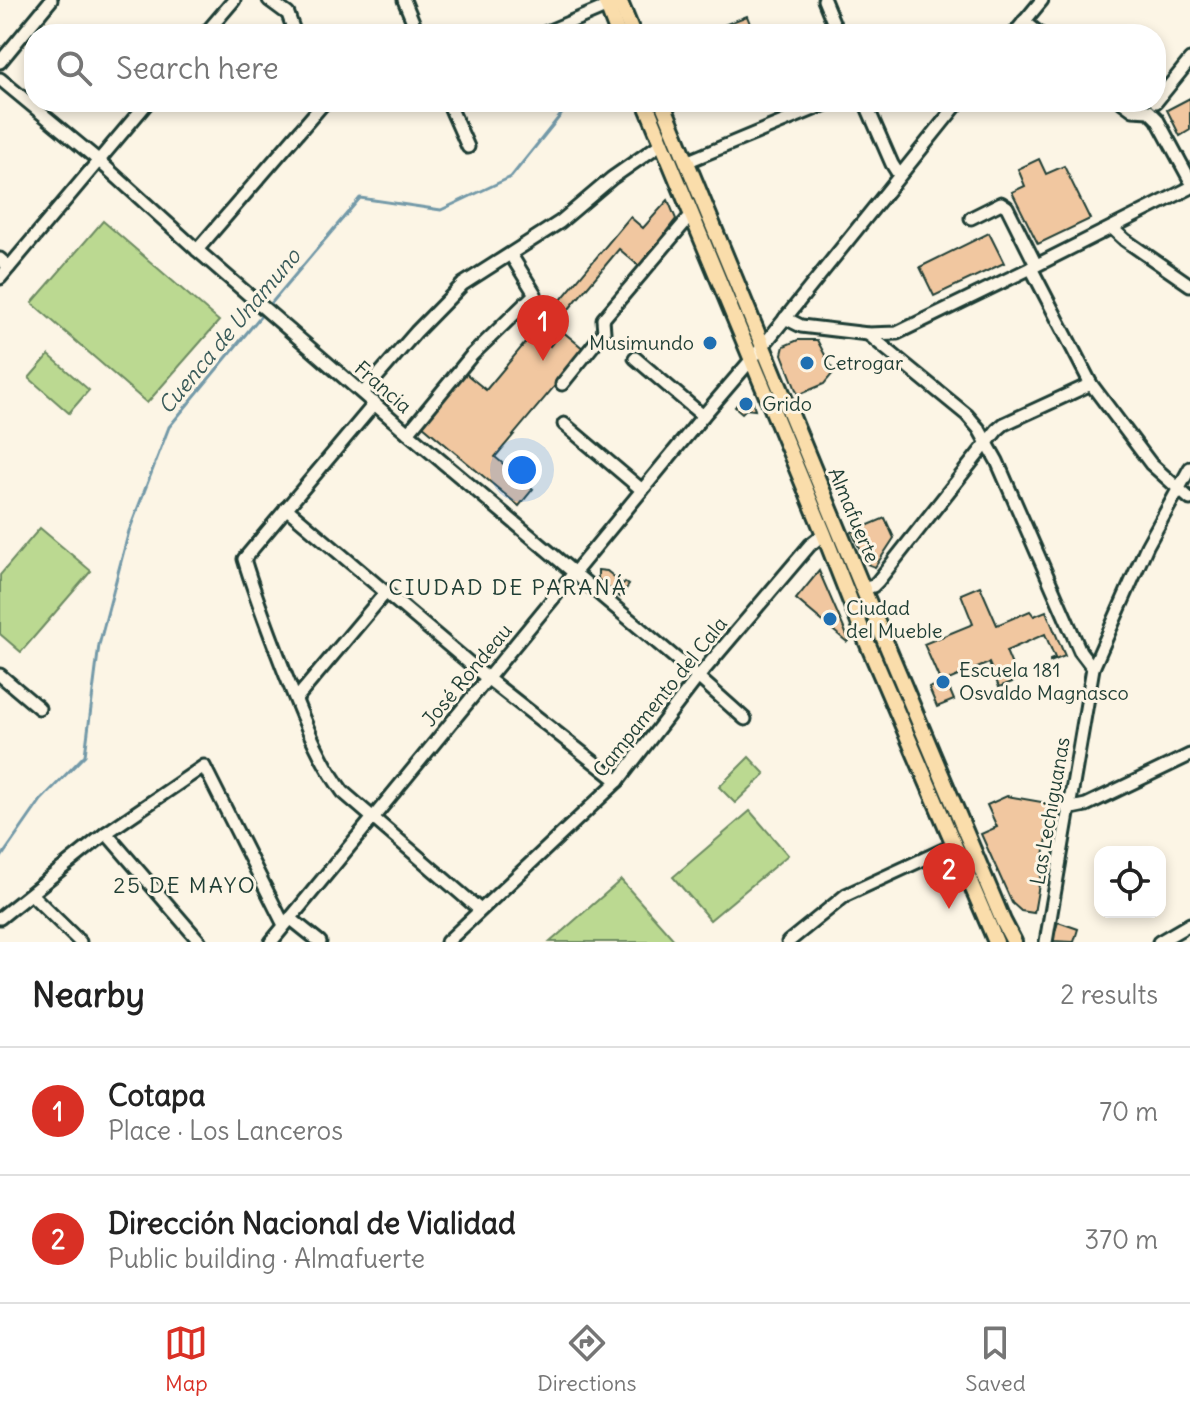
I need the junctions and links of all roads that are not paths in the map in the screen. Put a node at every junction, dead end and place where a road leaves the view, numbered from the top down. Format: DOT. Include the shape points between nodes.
graph roads {
  1 [pos="51,0"];
  2 [pos="234,0"];
  3 [pos="269,0"];
  4 [pos="404,0"];
  5 [pos="824,0"];
  6 [pos="1042,0"];
  7 [pos="611,2"];
  8 [pos="1024,21"];
  9 [pos="31,24"];
  10 [pos="214,24"];
  11 [pos="292,24"];
  12 [pos="414,24"];
  13 [pos="564,24"];
  14 [pos="616,24"];
  15 [pos="626,24"];
  16 [pos="834,24"];
  17 [pos="1022,24"];
  18 [pos="1028,24"];
  19 [pos="24,33"];
  20 [pos="1190,60"];
  21 [pos="0,62"];
  22 [pos="0,79"];
  23 [pos="1166,89"];
  24 [pos="24,99"];
  25 [pos="40,112"];
  26 [pos="139,112"];
  27 [pos="316,112"];
  28 [pos="452,112"];
  29 [pos="649,112"];
  30 [pos="666,112"];
  31 [pos="807,112"];
  32 [pos="869,112"];
  33 [pos="951,112"];
  34 [pos="1155,112"];
  35 [pos="662,143"];
  36 [pos="468,147"];
  37 [pos="98,160"];
  38 [pos="686,162"];
  39 [pos="899,175"];
  40 [pos="1190,180"];
  41 [pos="1190,188"];
  42 [pos="692,214"];
  43 [pos="971,218"];
  44 [pos="1112,228"];
  45 [pos="197,250"];
  46 [pos="511,255"];
  47 [pos="5,263"];
  48 [pos="1034,267"];
  49 [pos="0,278"];
  50 [pos="1190,285"];
  51 [pos="785,318"];
  52 [pos="868,334"];
  53 [pos="763,346"];
  54 [pos="635,358"];
  55 [pos="751,358"];
  56 [pos="562,384"];
  57 [pos="1091,384"];
  58 [pos="363,393"];
  59 [pos="375,403"];
  60 [pos="703,416"];
  61 [pos="564,424"];
  62 [pos="408,433"];
  63 [pos="987,442"];
  64 [pos="1190,468"];
  65 [pos="1178,489"];
  66 [pos="642,490"];
  67 [pos="1190,499"];
  68 [pos="286,508"];
  69 [pos="824,534"];
  70 [pos="574,574"];
  71 [pos="863,589"];
  72 [pos="386,592"];
  73 [pos="1093,668"];
  74 [pos="698,677"];
  75 [pos="487,678"];
  76 [pos="2,682"];
  77 [pos="296,699"];
  78 [pos="39,708"];
  79 [pos="745,719"];
  80 [pos="1190,755"];
  81 [pos="618,781"];
  82 [pos="1067,809"];
  83 [pos="373,818"];
  84 [pos="106,833"];
  85 [pos="954,845"];
  86 [pos="31,894"];
  87 [pos="480,910"];
  88 [pos="0,918"];
  89 [pos="287,922"];
  90 [pos="1190,924"];
  91 [pos="80,942"];
  92 [pos="200,942"];
  93 [pos="271,942"];
  94 [pos="320,942"];
  95 [pos="447,942"];
  96 [pos="788,942"];
  97 [pos="996,942"];
  98 [pos="1014,942"];
  99 [pos="1046,942"];
  100 [pos="1159,942"];
  1 -- 9 [label="street"];
  2 -- 10 [label="street"];
  3 -- 11 [label="street" via="288,14"];
  4 -- 12 [label="street"];
  5 -- 16 [label="street"];
  6 -- 8 [label="street"];
  7 -- 13 [label="street"];
  7 -- 14 [label="main road"];
  7 -- 15 [label="main road"];
  8 -- 17 [label="street"];
  8 -- 18 [label="street"];
  19 -- 21 [label="street"];
  20 -- 23 [label="street"];
  22 -- 24 [label="street, Francia"];
  25 -- 37 [label="street, Francia"];
  26 -- 37 [label="street"];
  27 -- 45 [label="street"];
  28 -- 36 [label="street"];
  29 -- 35 [label="main road, Almafuerte"];
  30 -- 38 [label="main road, Almafuerte"];
  31 -- 38 [label="street"];
  32 -- 39 [label="street"];
  33 -- 39 [label="street, José Rondeau"];
  34 -- 40 [label="street"];
  35 -- 42 [label="main road, Almafuerte"];
  35 -- 46 [label="street"];
  37 -- 45 [label="street, Francia"];
  37 -- 47 [label="street"];
  38 -- 53 [label="main road, Almafuerte"];
  39 -- 51 [label="street, José Rondeau"];
  41 -- 44 [label="street"];
  42 -- 55 [label="main road, Almafuerte"];
  42 -- 56 [label="street" via="603,319 604,332"];
  43 -- 48 [label="street" via="1001,203 1007,207"];
  44 -- 48 [label="street"];
  44 -- 50 [label="street"];
  45 -- 58 [label="street, Francia"];
  46 -- 58 [label="street" via="463,284"];
  46 -- 62 [label="street" via="535,294 472,355"];
  47 -- 49 [label="street"];
  48 -- 52 [label="street" via="897,333"];
  48 -- 57 [label="street"];
  51 -- 52 [label="street" via="801,326"];
  51 -- 53 [label="street, José Rondeau"];
  52 -- 63 [label="street" via="967,415"];
  53 -- 55 [label="street, José Rondeau"];
  53 -- 71 [label="main road, Almafuerte"];
  54 -- 60 [label="street"];
  55 -- 60 [label="street, José Rondeau"];
  55 -- 69 [label="main road, Almafuerte"];
  57 -- 63 [label="street" via="1004,424"];
  57 -- 65 [label="street" via="1151,464"];
  58 -- 59 [label="street, Francia"];
  59 -- 62 [label="street, Francia"];
  59 -- 68 [label="street"];
  60 -- 66 [label="street, José Rondeau"];
  61 -- 66 [label="street"];
  62 -- 70 [label="street, Francia"];
  63 -- 71 [label="street" via="878,581"];
  63 -- 73 [label="street" via="1080,651"];
  64 -- 65 [label="street, Las Lechiguanas"];
  65 -- 67 [label="street"];
  65 -- 73 [label="street, Las Lechiguanas"];
  66 -- 70 [label="street, José Rondeau"];
  68 -- 72 [label="street"];
  68 -- 77 [label="street" via="244,559"];
  69 -- 74 [label="street, Campamento del Cala"];
  69 -- 85 [label="main road, Almafuerte"];
  70 -- 74 [label="street, Francia"];
  70 -- 75 [label="street, José Rondeau"];
  71 -- 98 [label="main road, Almafuerte"];
  72 -- 75 [label="street"];
  72 -- 77 [label="street"];
  73 -- 82 [label="street, Las Lechiguanas"];
  74 -- 79 [label="street, Francia"];
  74 -- 81 [label="street, Campamento del Cala"];
  75 -- 81 [label="street"];
  75 -- 83 [label="street, José Rondeau"];
  76 -- 78 [label="street"];
  77 -- 83 [label="street" via="327,771"];
  80 -- 82 [label="street"];
  81 -- 87 [label="street, Campamento del Cala"];
  82 -- 99 [label="street, Las Lechiguanas"];
  83 -- 87 [label="street"];
  83 -- 89 [label="street, José Rondeau"];
  84 -- 86 [label="street"];
  84 -- 89 [label="street" via="204,766"];
  84 -- 92 [label="street"];
  85 -- 96 [label="street" via="846,895"];
  85 -- 97 [label="main road, Almafuerte"];
  86 -- 88 [label="street"];
  86 -- 91 [label="street"];
  87 -- 95 [label="street, Campamento del Cala"];
  89 -- 93 [label="street, José Rondeau"];
  89 -- 94 [label="street"];
  90 -- 100 [label="street"];
}
